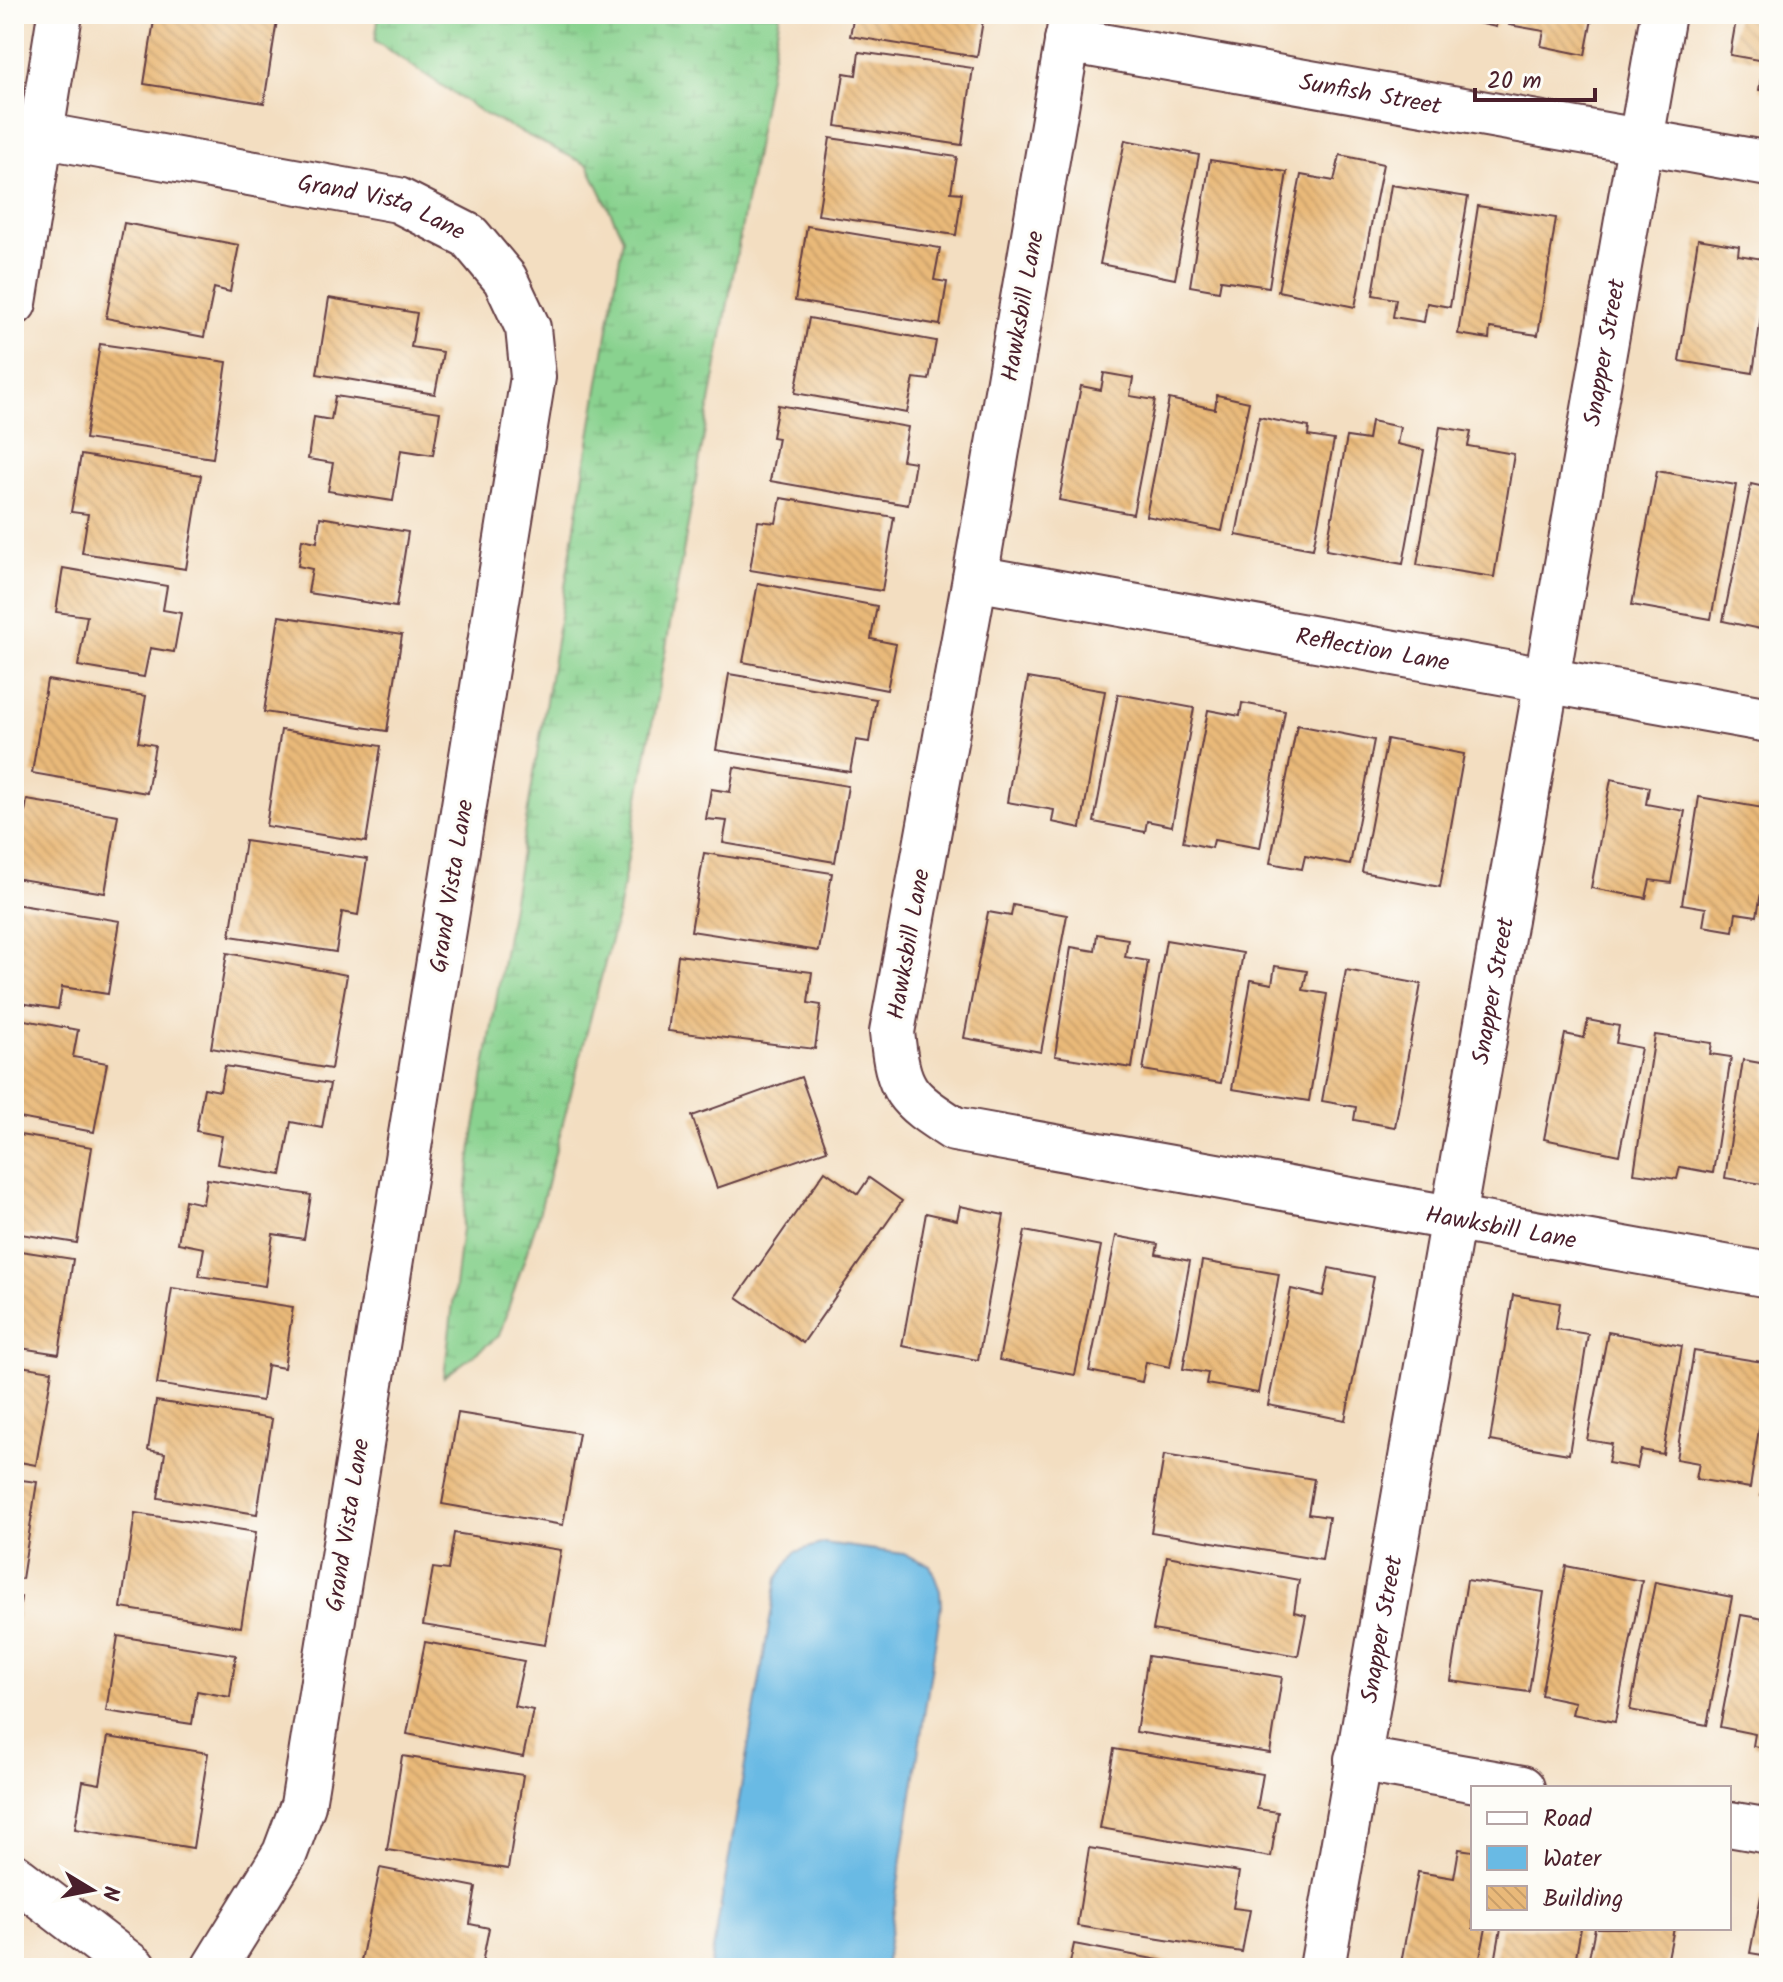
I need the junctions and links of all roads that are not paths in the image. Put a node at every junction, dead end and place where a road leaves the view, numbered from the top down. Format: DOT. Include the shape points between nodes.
graph roads {
  1 [pos="60,14"];
  2 [pos="1663,14"];
  3 [pos="1069,27"];
  4 [pos="40,135"];
  5 [pos="1641,141"];
  6 [pos="1769,164"];
  7 [pos="14,303"];
  8 [pos="975,578"];
  9 [pos="1547,680"];
  10 [pos="1769,720"];
  11 [pos="1451,1217"];
  12 [pos="1769,1275"];
  13 [pos="1357,1759"];
  14 [pos="1511,1786"];
  15 [pos="1731,1824"];
  16 [pos="1769,1831"];
  17 [pos="14,1876"];
  18 [pos="134,1968"];
  19 [pos="214,1968"];
  20 [pos="1322,1968"];
  1 -- 4 [label="street"];
  2 -- 5 [label="street, Snapper Street"];
  3 -- 5 [label="street, Sunfish Street"];
  3 -- 8 [label="street, Hawksbill Lane"];
  4 -- 7 [label="street"];
  4 -- 19 [label="street, Grand Vista Lane" via="398,200 429,214 469,236 505,279 528,328 533,377 303,1805 285,1853"];
  5 -- 6 [label="street, Sunfish Street"];
  5 -- 9 [label="street, Snapper Street"];
  8 -- 9 [label="street, Reflection Lane"];
  8 -- 11 [label="street, Hawksbill Lane" via="892,1032 896,1071 912,1101 954,1129"];
  9 -- 10 [label="street, Reflection Lane"];
  9 -- 11 [label="street, Snapper Street"];
  11 -- 12 [label="street, Hawksbill Lane"];
  11 -- 13 [label="street, Snapper Street"];
  13 -- 14 [label="street"];
  13 -- 20 [label="street, Snapper Street"];
  15 -- 16 [label="street"];
  17 -- 18 [label="street"];
}
